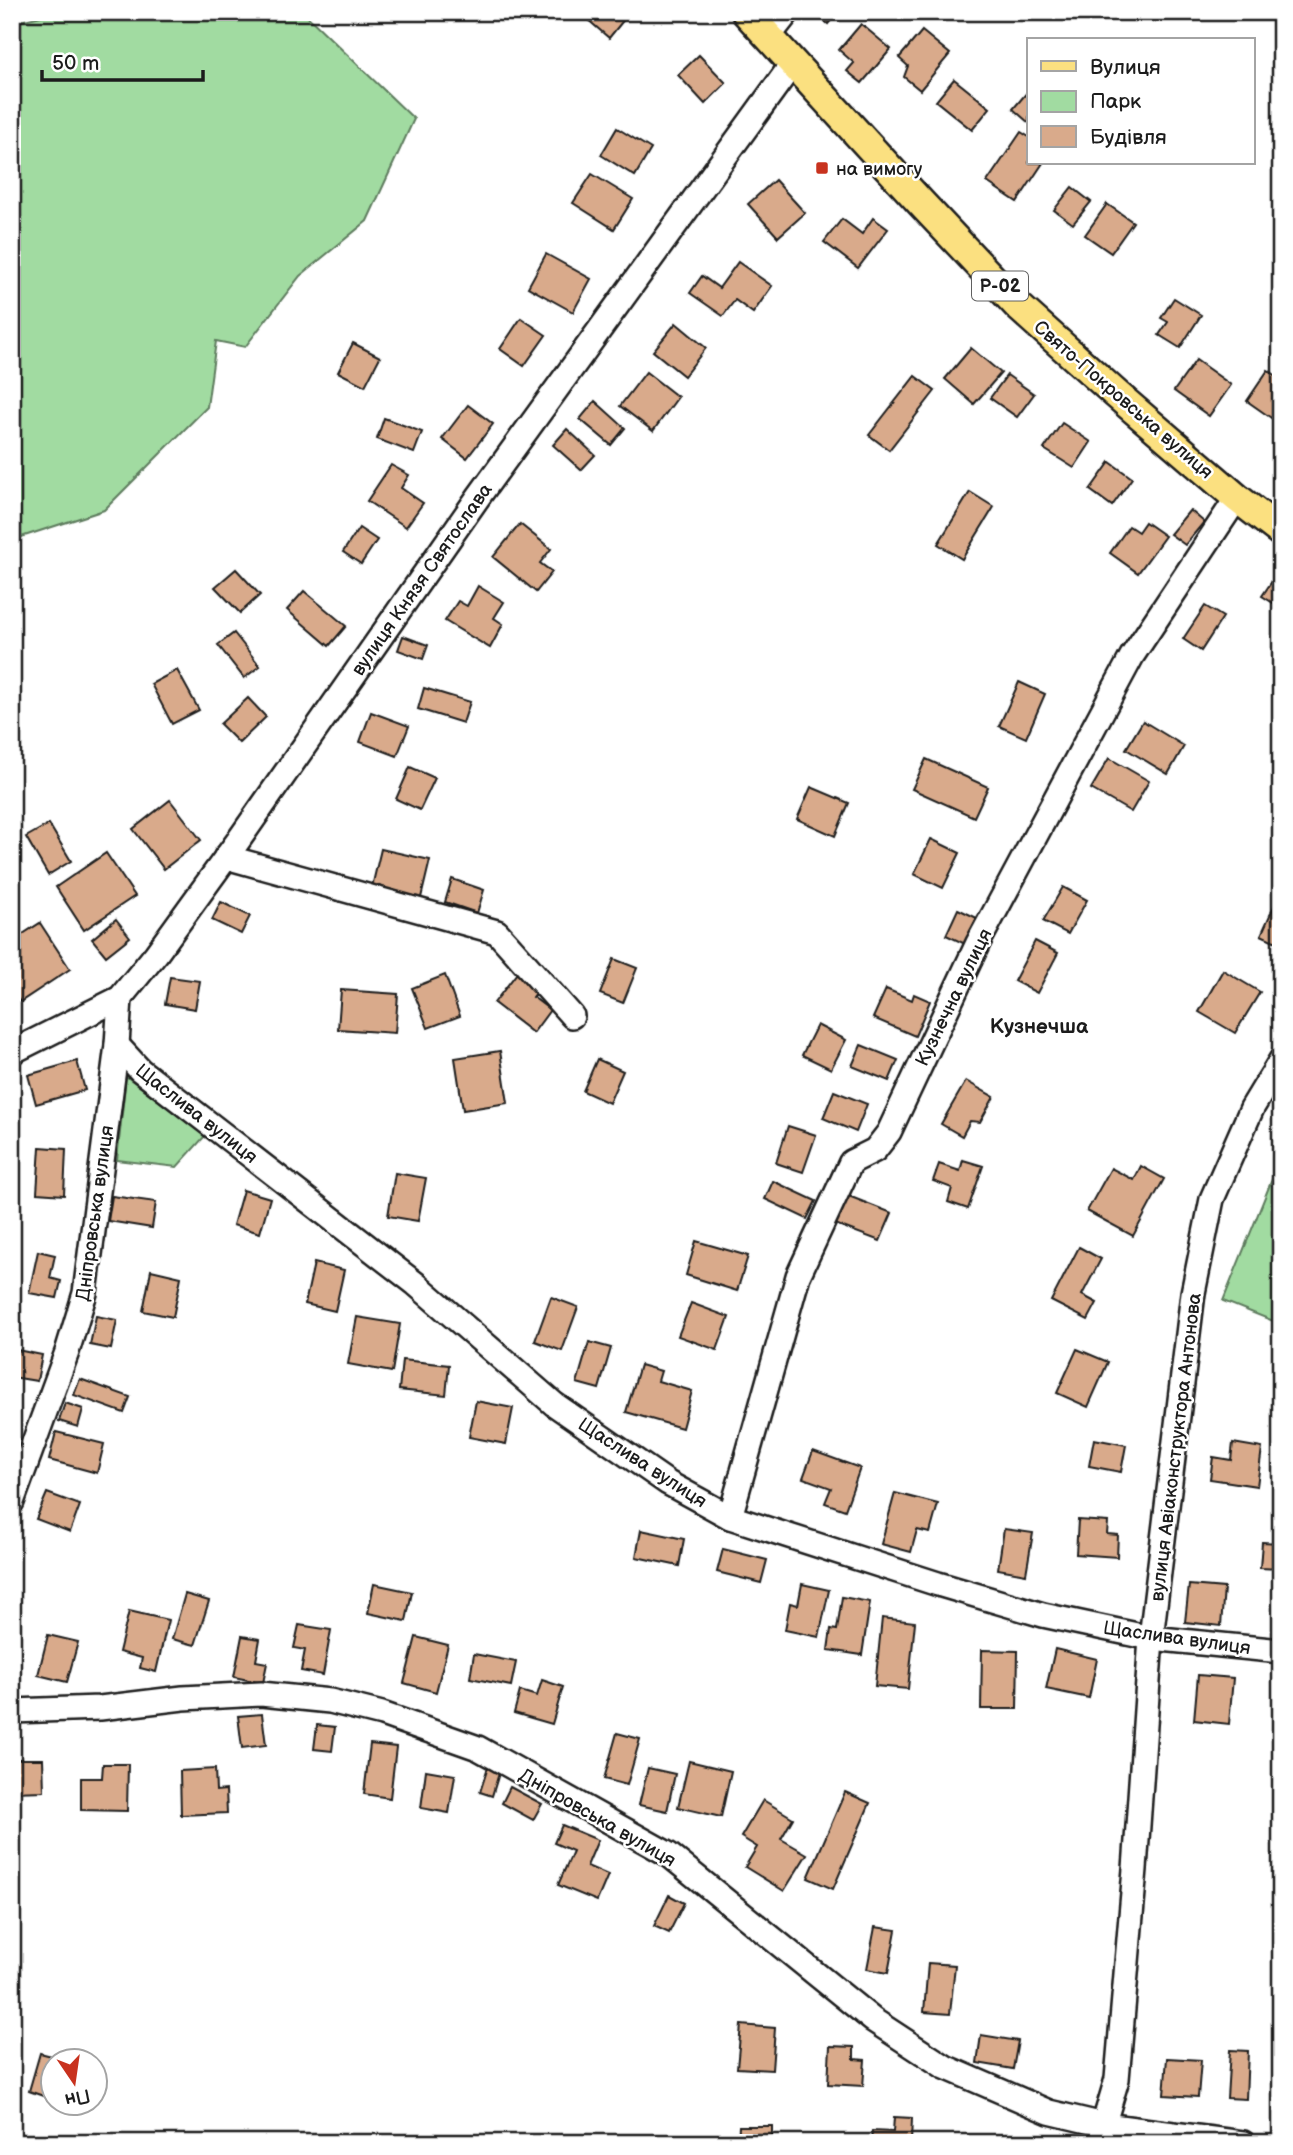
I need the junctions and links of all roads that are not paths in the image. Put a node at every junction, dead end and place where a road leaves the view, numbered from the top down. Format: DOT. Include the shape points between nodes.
graph roads {
  1 [pos="746,12"];
  2 [pos="788,12"];
  3 [pos="769,36"];
  4 [pos="793,63"];
  5 [pos="1237,498"];
  6 [pos="1281,532"];
  7 [pos="226,857"];
  8 [pos="120,998"];
  9 [pos="572,1016"];
  10 [pos="117,1045"];
  11 [pos="12,1052"];
  12 [pos="1281,1059"];
  13 [pos="12,1502"];
  14 [pos="730,1517"];
  15 [pos="1150,1638"];
  16 [pos="1281,1651"];
  17 [pos="12,1711"];
  18 [pos="1101,2134"];
  19 [pos="1243,2143"];
  1 -- 3 [label="main road, Свято-Покровська вулиця / Р-02"];
  2 -- 3 [label="street"];
  3 -- 4 [label="main road, Свято-Покровська вулиця / Р-02"];
  4 -- 5 [label="main road, Свято-Покровська вулиця / Р-02" via="1019,307"];
  4 -- 7 [label="street, вулиця Князя Святослава" via="479,496"];
  5 -- 6 [label="main road, Свято-Покровська вулиця / Р-02"];
  5 -- 14 [label="street, Кузнечна вулиця" via="1132,656 978,943 889,1132 875,1150 851,1162 798,1276"];
  7 -- 8 [label="street, вулиця Князя Святослава"];
  7 -- 9 [label="street" via="497,932"];
  8 -- 10 [label="street, Дніпровська вулиця"];
  8 -- 11 [label="street, вулиця Князя Святослава"];
  10 -- 13 [label="street, Дніпровська вулиця" via="85,1293"];
  10 -- 14 [label="street, Щаслива вулиця" via="140,1070 416,1284 554,1404 668,1483"];
  12 -- 15 [label="street, вулиця Авіаконструктора Антонова" via="1252,1108 1212,1199 1193,1293"];
  14 -- 15 [label="street, Щаслива вулиця" via="1043,1615"];
  15 -- 16 [label="street, Щаслива вулиця"];
  15 -- 18 [label="street, вулиця Авіаконструктора Антонова" via="1117,2079"];
  17 -- 18 [label="street, Дніпровська вулиця" via="261,1694 330,1701 478,1748 668,1854 873,2020 945,2067"];
  18 -- 19 [label="street, Дніпровська вулиця"];
}
